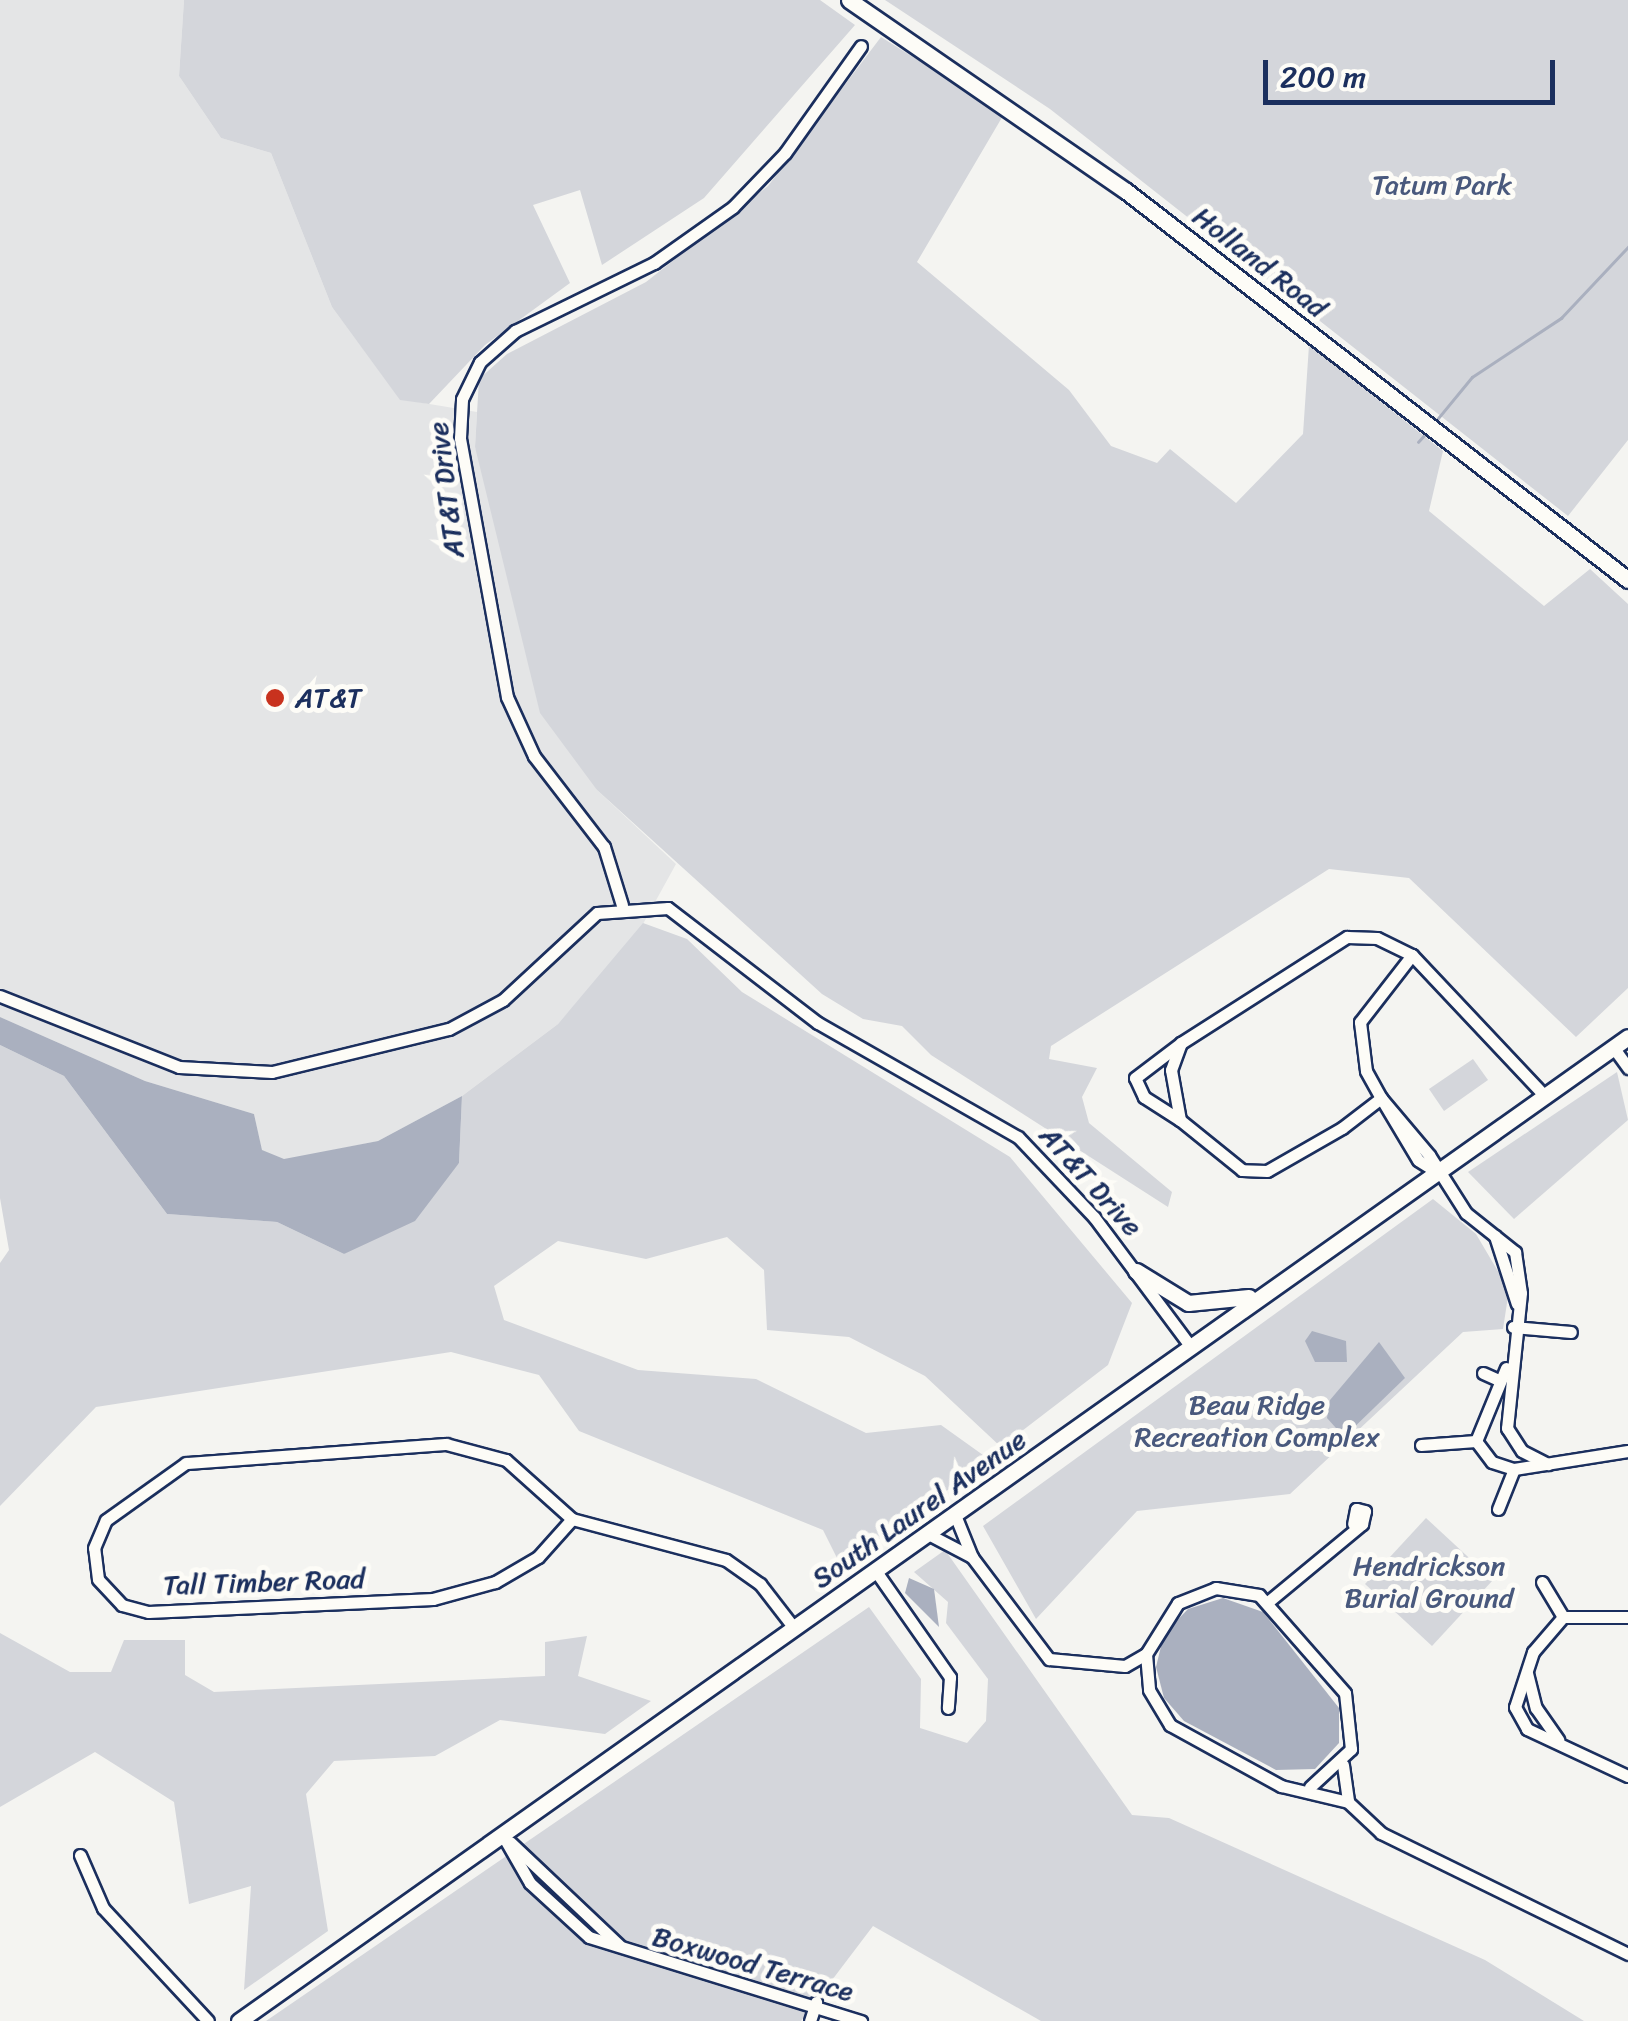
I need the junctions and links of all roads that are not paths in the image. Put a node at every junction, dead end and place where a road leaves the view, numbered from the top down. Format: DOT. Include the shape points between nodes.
graph roads {
  1 [pos="849,0"];
  2 [pos="860,46"];
  3 [pos="1628,580"];
  4 [pos="622,905"];
  5 [pos="1412,955"];
  6 [pos="0,996"];
  7 [pos="1628,1037"];
  8 [pos="1181,1043"];
  9 [pos="1614,1047"];
  10 [pos="1628,1068"];
  11 [pos="1545,1096"];
  12 [pos="1381,1098"];
  13 [pos="1180,1120"];
  14 [pos="1436,1172"];
  15 [pos="1136,1271"];
  16 [pos="1271,1288"];
  17 [pos="1514,1327"];
  18 [pos="1571,1332"];
  19 [pos="1190,1346"];
  20 [pos="1508,1364"];
  21 [pos="1483,1373"];
  22 [pos="1499,1380"];
  23 [pos="1476,1442"];
  24 [pos="1421,1446"];
  25 [pos="1628,1451"];
  26 [pos="1548,1464"];
  27 [pos="1514,1469"];
  28 [pos="1498,1510"];
  29 [pos="955,1514"];
  30 [pos="572,1519"];
  31 [pos="1353,1524"];
  32 [pos="928,1534"];
  33 [pos="972,1557"];
  34 [pos="875,1570"];
  35 [pos="1542,1582"];
  36 [pos="1269,1600"];
  37 [pos="1563,1617"];
  38 [pos="1628,1617"];
  39 [pos="794,1628"];
  40 [pos="1146,1654"];
  41 [pos="1125,1666"];
  42 [pos="1527,1673"];
  43 [pos="1146,1679"];
  44 [pos="948,1708"];
  45 [pos="1564,1747"];
  46 [pos="1343,1765"];
  47 [pos="1628,1776"];
  48 [pos="1310,1787"];
  49 [pos="1348,1802"];
  50 [pos="502,1834"];
  51 [pos="80,1855"];
  52 [pos="1624,1949"];
  53 [pos="816,2002"];
  54 [pos="208,2021"];
  55 [pos="239,2021"];
  56 [pos="810,2021"];
  57 [pos="860,2021"];
  1 -- 3 [label="main road, Holland Road" via="1014,108"];
  2 -- 4 [label="street, AT&T Drive" via="800,134 732,207 654,263 515,331 480,362 462,399 460,438 507,697 540,765 604,847"];
  4 -- 6 [label="street" via="574,928 522,985 468,1020 272,1072 179,1068"];
  4 -- 15 [label="street, AT&T Drive" via="691,918 797,1010 987,1114 1071,1188"];
  5 -- 8 [label="street" via="1377,938 1347,937"];
  5 -- 11 [label="street"];
  5 -- 12 [label="street" via="1360,1022 1366,1071"];
  7 -- 9 [label="main road, South Laurel Avenue"];
  8 -- 13 [label="street" via="1172,1070"];
  8 -- 13 [label="street" via="1135,1078 1144,1098"];
  9 -- 10 [label="street"];
  9 -- 11 [label="main road, South Laurel Avenue"];
  11 -- 14 [label="main road, South Laurel Avenue"];
  12 -- 13 [label="street" via="1267,1171 1233,1164"];
  12 -- 14 [label="street"];
  14 -- 16 [label="main road, South Laurel Avenue"];
  14 -- 17 [label="street" via="1520,1264"];
  15 -- 16 [label="main road" via="1205,1306"];
  15 -- 19 [label="street, AT&T Drive"];
  16 -- 19 [label="main road, South Laurel Avenue"];
  17 -- 18 [label="street"];
  17 -- 20 [label="street"];
  19 -- 29 [label="main road, South Laurel Avenue"];
  20 -- 22 [label="street"];
  20 -- 26 [label="street" via="1511,1439"];
  21 -- 22 [label="street"];
  22 -- 23 [label="street"];
  23 -- 24 [label="street"];
  23 -- 27 [label="street"];
  25 -- 26 [label="street"];
  26 -- 27 [label="street"];
  27 -- 28 [label="street"];
  29 -- 32 [label="main road, South Laurel Avenue"];
  29 -- 33 [label="street"];
  30 -- 30 [label="street, Tall Timber Road" via="506,1460 462,1446 228,1454 170,1470 126,1498 99,1533 93,1560 108,1595 141,1611 433,1599 510,1575"];
  30 -- 39 [label="street, Tall Timber Road" via="726,1560 760,1584"];
  31 -- 36 [label="street"];
  32 -- 33 [label="street"];
  32 -- 34 [label="main road, South Laurel Avenue"];
  33 -- 41 [label="street" via="1050,1659"];
  34 -- 39 [label="main road, South Laurel Avenue"];
  34 -- 44 [label="street" via="950,1677"];
  35 -- 37 [label="street"];
  36 -- 40 [label="street" via="1234,1588 1190,1595 1168,1612"];
  36 -- 46 [label="street" via="1350,1703 1354,1738"];
  37 -- 38 [label="street"];
  37 -- 42 [label="street"];
  39 -- 50 [label="main road, South Laurel Avenue"];
  40 -- 41 [label="street"];
  40 -- 43 [label="street"];
  41 -- 43 [label="street"];
  42 -- 45 [label="street" via="1536,1708"];
  42 -- 45 [label="street" via="1519,1717"];
  43 -- 48 [label="street" via="1158,1711 1188,1738 1281,1786"];
  45 -- 47 [label="street"];
  46 -- 48 [label="street"];
  46 -- 49 [label="street"];
  48 -- 49 [label="street"];
  49 -- 52 [label="street" via="1381,1833"];
  50 -- 53 [label="street, Boxwood Terrace" via="631,1955"];
  50 -- 55 [label="main road, South Laurel Avenue"];
  51 -- 54 [label="street" via="103,1908"];
  53 -- 56 [label="street"];
  53 -- 57 [label="street, Boxwood Terrace"];
}
